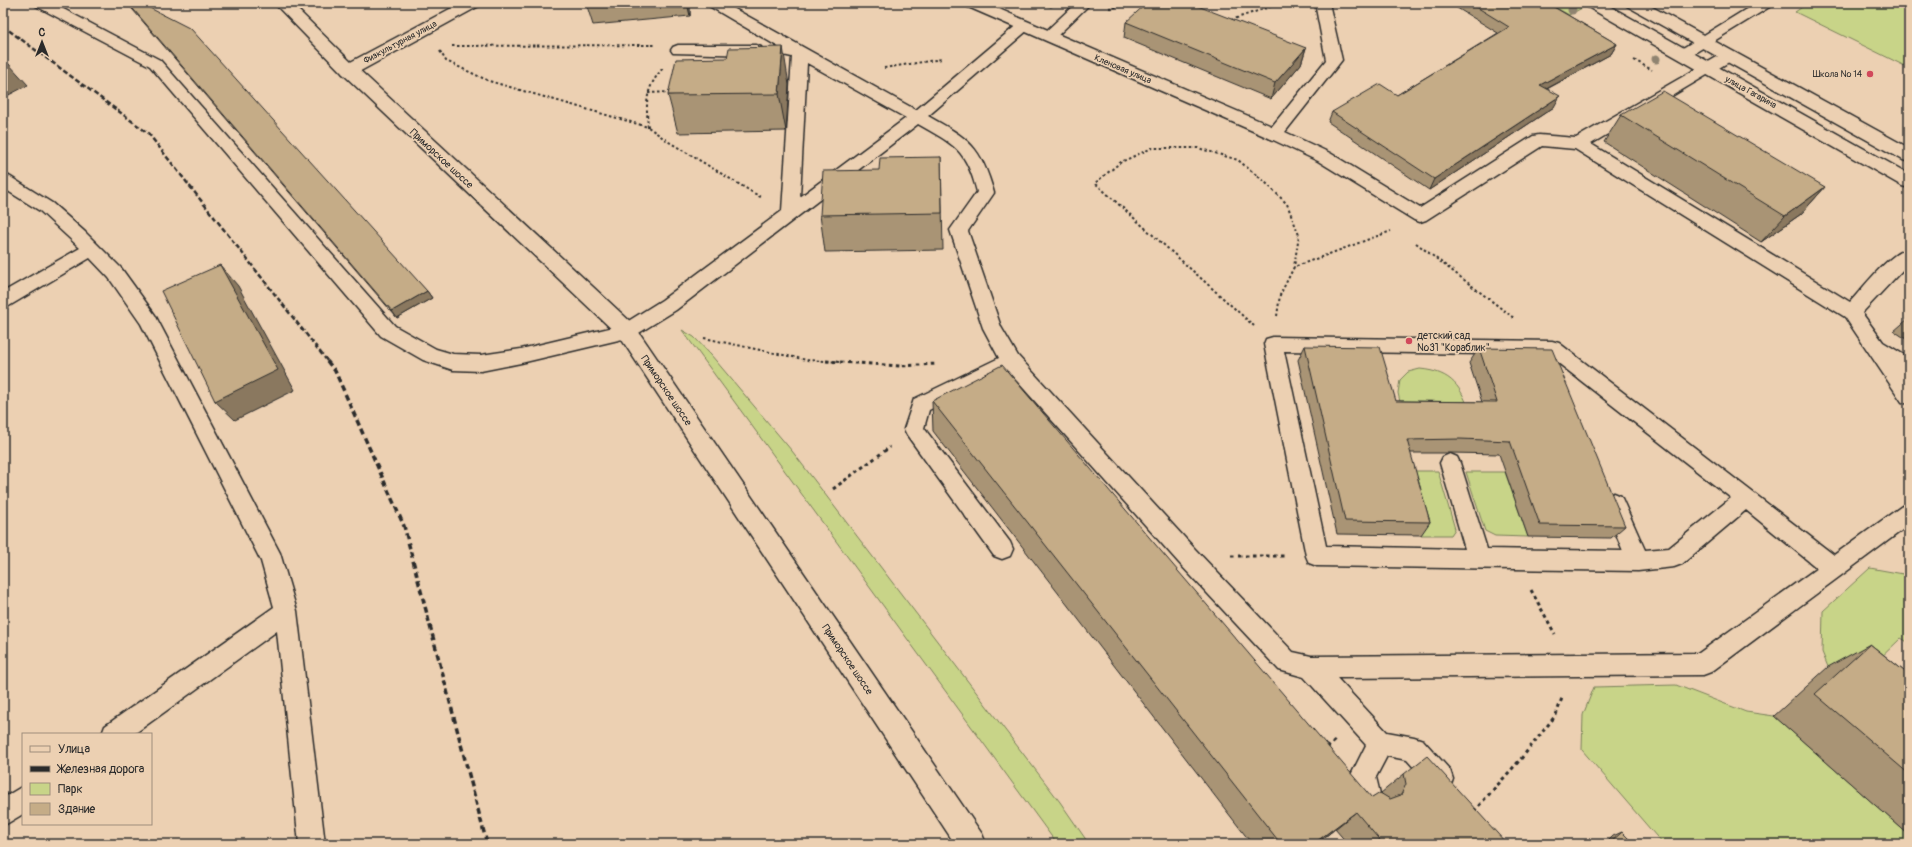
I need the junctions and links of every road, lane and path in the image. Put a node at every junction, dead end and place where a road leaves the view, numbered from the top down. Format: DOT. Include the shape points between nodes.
graph roads {
  1 [pos="41,3"];
  2 [pos="282,3"];
  3 [pos="473,3"];
  4 [pos="714,3"];
  5 [pos="972,3"];
  6 [pos="1084,3"];
  7 [pos="1281,3"];
  8 [pos="1322,3"];
  9 [pos="1592,3"];
  10 [pos="1633,3"];
  11 [pos="1766,3"];
  12 [pos="1230,20"];
  13 [pos="1024,26"];
  14 [pos="1049,36"];
  15 [pos="1704,42"];
  16 [pos="396,44"];
  17 [pos="452,46"];
  18 [pos="678,50"];
  19 [pos="800,54"];
  20 [pos="1683,54"];
  21 [pos="1729,56"];
  22 [pos="949,58"];
  23 [pos="882,68"];
  24 [pos="1708,68"];
  25 [pos="348,70"];
  26 [pos="677,92"];
  27 [pos="648,93"];
  28 [pos="917,117"];
  29 [pos="648,127"];
  30 [pos="1275,134"];
  31 [pos="1578,144"];
  32 [pos="1909,156"];
  33 [pos="3,180"];
  34 [pos="1909,182"];
  35 [pos="790,214"];
  36 [pos="1420,216"];
  37 [pos="1398,228"];
  38 [pos="92,249"];
  39 [pos="1909,254"];
  40 [pos="1294,267"];
  41 [pos="3,301"];
  42 [pos="1852,312"];
  43 [pos="627,331"];
  44 [pos="704,338"];
  45 [pos="1273,344"];
  46 [pos="1876,347"];
  47 [pos="1552,348"];
  48 [pos="1011,360"];
  49 [pos="940,364"];
  50 [pos="1909,368"];
  51 [pos="1567,384"];
  52 [pos="1909,396"];
  53 [pos="914,429"];
  54 [pos="1450,463"];
  55 [pos="1608,488"];
  56 [pos="833,489"];
  57 [pos="1746,498"];
  58 [pos="1909,513"];
  59 [pos="1002,549"];
  60 [pos="1479,559"];
  61 [pos="1514,559"];
  62 [pos="1638,561"];
  63 [pos="1834,568"];
  64 [pos="286,611"];
  65 [pos="1572,664"];
  66 [pos="1311,667"];
  67 [pos="115,733"];
  68 [pos="1381,743"];
  69 [pos="22,800"];
  70 [pos="1369,802"];
  71 [pos="3,813"];
  72 [pos="1472,813"];
  73 [pos="312,844"];
  74 [pos="972,844"];
  1 -- 43 [label="lane" via="155,63 388,331 406,343 430,355 453,362 481,363"];
  2 -- 25 [label="main road, Приморское шоссе"];
  3 -- 16 [label="main road, Физкультурная улица"];
  4 -- 19 [label="lane"];
  5 -- 13 [label="main road, Кленовая улица"];
  6 -- 14 [label="lane"];
  7 -- 12 [label="path"];
  8 -- 30 [label="lane" via="1334,60"];
  9 -- 20 [label="main road, улица Гагарина"];
  10 -- 15 [label="main road"];
  11 -- 15 [label="lane"];
  13 -- 14 [label="main road, Кленовая улица"];
  13 -- 28 [label="lane"];
  14 -- 30 [label="main road, Кленовая улица"];
  15 -- 20 [label="lane"];
  15 -- 21 [label="main road"];
  16 -- 25 [label="main road, Физкультурная улица"];
  16 -- 29 [label="path" via="437,46 446,61 489,82"];
  17 -- 18 [label="path" via="658,45"];
  18 -- 19 [label="lane" via="773,50"];
  18 -- 27 [label="path" via="652,80"];
  19 -- 28 [label="lane"];
  19 -- 35 [label="lane"];
  20 -- 24 [label="main road, улица Гагарина"];
  21 -- 24 [label="lane"];
  21 -- 32 [label="main road"];
  22 -- 23 [label="path"];
  24 -- 31 [label="lane"];
  24 -- 34 [label="main road, улица Гагарина"];
  25 -- 43 [label="main road, Приморское шоссе"];
  26 -- 27 [label="path"];
  27 -- 29 [label="path"];
  28 -- 35 [label="lane"];
  28 -- 48 [label="lane" via="951,136 969,151 980,171 986,193 959,230 992,328"];
  29 -- 35 [label="path"];
  30 -- 36 [label="lane" via="1324,157"];
  31 -- 36 [label="lane" via="1539,140"];
  31 -- 42 [label="lane"];
  33 -- 38 [label="lane" via="46,208"];
  35 -- 43 [label="lane" via="669,305"];
  36 -- 37 [label="path"];
  37 -- 40 [label="path"];
  37 -- 47 [label="path"];
  38 -- 41 [label="lane"];
  38 -- 64 [label="lane" via="115,273 148,320 272,560"];
  39 -- 42 [label="lane" via="1897,263"];
  40 -- 45 [label="path" via="1280,295"];
  40 -- 45 [label="path" via="1299,235 1287,204 1238,160 1198,148 1152,148 1121,162 1095,183"];
  42 -- 46 [label="lane"];
  43 -- 74 [label="main road, Приморское шоссе"];
  44 -- 49 [label="path" via="807,360 900,366"];
  45 -- 47 [label="lane"];
  45 -- 60 [label="lane" via="1317,556"];
  46 -- 50 [label="lane"];
  46 -- 52 [label="lane"];
  47 -- 51 [label="lane"];
  47 -- 57 [label="lane"];
  48 -- 53 [label="lane" via="921,405"];
  48 -- 66 [label="lane" via="1187,556 1287,662"];
  53 -- 56 [label="path"];
  53 -- 59 [label="lane"];
  54 -- 60 [label="lane"];
  55 -- 62 [label="lane"];
  57 -- 62 [label="lane" via="1674,557"];
  57 -- 63 [label="lane"];
  58 -- 63 [label="lane"];
  60 -- 61 [label="lane"];
  61 -- 62 [label="lane"];
  61 -- 65 [label="path"];
  63 -- 65 [label="lane" via="1703,664"];
  64 -- 67 [label="lane"];
  64 -- 73 [label="lane"];
  65 -- 66 [label="lane"];
  65 -- 72 [label="path" via="1556,715"];
  66 -- 68 [label="lane"];
  68 -- 70 [label="lane" via="1363,775"];
  68 -- 72 [label="lane" via="1414,749"];
  69 -- 71 [label="lane"];
}
